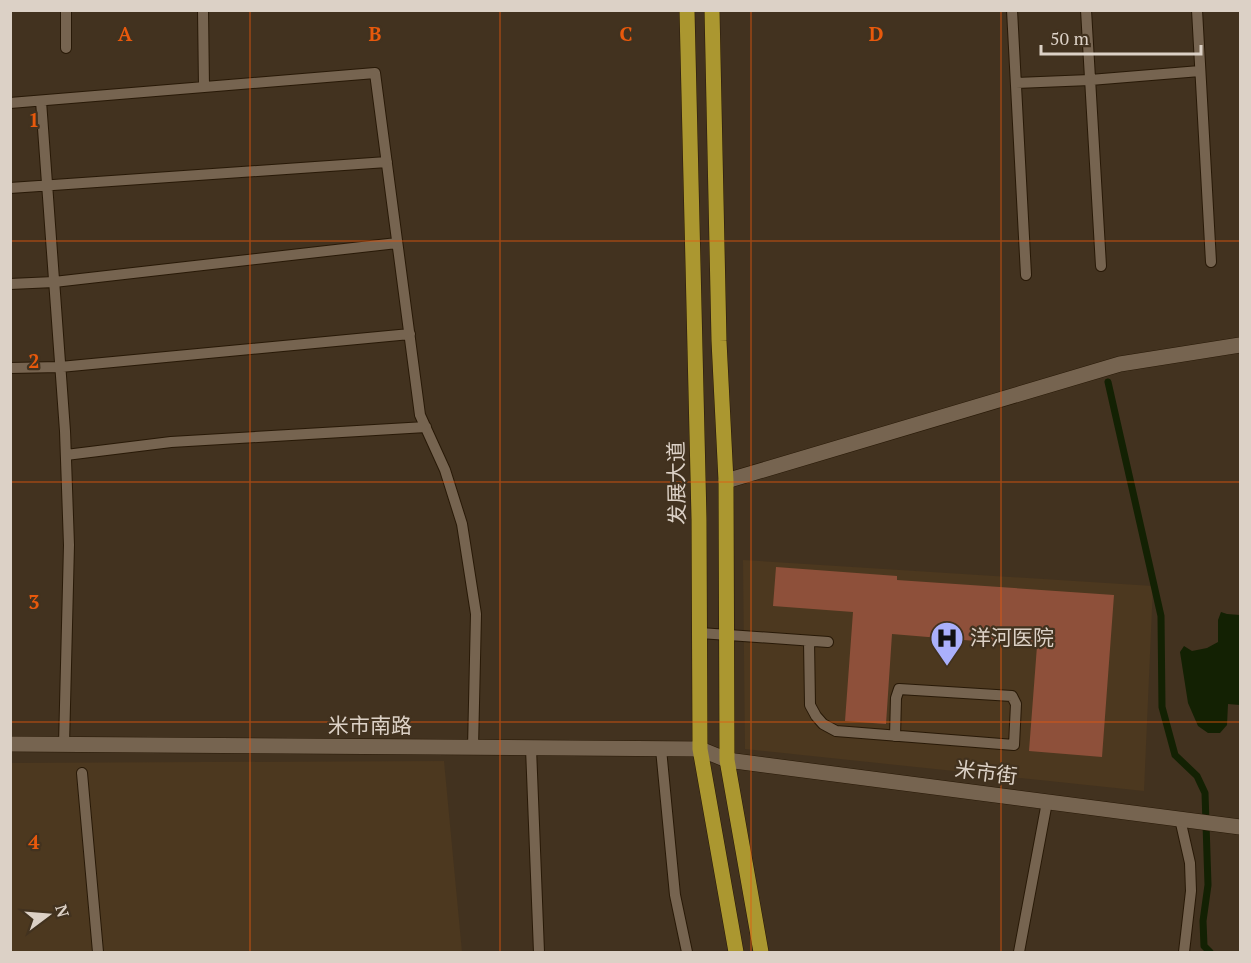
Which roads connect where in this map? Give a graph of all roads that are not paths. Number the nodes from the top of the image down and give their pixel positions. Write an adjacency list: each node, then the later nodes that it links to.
1 (66, 10): 8 (lane)
2 (203, 10): 12 (lane)
3 (687, 10): 31 (main road, 发展大道)
4 (712, 10): 30 (main road)
5 (1012, 10): 11 (lane)
6 (1086, 10): 10 (lane)
7 (1197, 10): 9 (lane)
8 (66, 48)
9 (1200, 71): 10 (lane); 19 (lane)
10 (1090, 80): 11 (lane); 20 (lane)
11 (1016, 83): 21 (lane)
12 (204, 87): 13 (lane); 15 (lane)
13 (41, 100): 14 (lane); 16 (lane)
14 (10, 103)
15 (387, 162): 16 (lane); 18 (lane)
16 (47, 185): 17 (lane); 22 (lane)
17 (10, 188)
18 (397, 243): 22 (lane); 24 (lane)
19 (1211, 262)
20 (1101, 266)
21 (1026, 275)
22 (54, 282): 23 (lane); 26 (lane)
23 (10, 284)
24 (410, 334): 26 (lane); 28 (lane)
25 (1240, 345): 30 (street)
26 (60, 367): 27 (lane); 29 (lane)
27 (10, 368)
28 (426, 427): 29 (lane); 38 (lane)
29 (66, 455): 37 (lane)
30 (726, 481): 32 (main road)
31 (700, 633): 32 (lane); 41 (main road, 发展大道)
32 (727, 635): 33 (lane); 42 (main road)
33 (809, 641): 34 (lane); 35 (lane)
34 (828, 642)
35 (895, 736): 35 (lane)
36 (10, 744): 37 (street, 米市南路)
37 (64, 745): 38 (street, 米市南路)
38 (473, 748): 39 (street, 米市南路)
39 (531, 748): 40 (street, 米市南路); 48 (lane)
40 (661, 749): 41 (street, 米市南路); 49 (lane)
41 (700, 749): 42 (street, 米市南路); 50 (main road, 发展大道)
42 (727, 760): 44 (street, 米市街); 51 (main road)
43 (82, 773): 47 (lane)
44 (1047, 802): 45 (street, 米市街); 52 (lane)
45 (1180, 819): 46 (street, 米市街); 53 (lane)
46 (1240, 827)
47 (98, 952)
48 (539, 952)
49 (687, 952)
50 (736, 952)
51 (761, 952)
52 (1019, 952)
53 (1184, 952)

